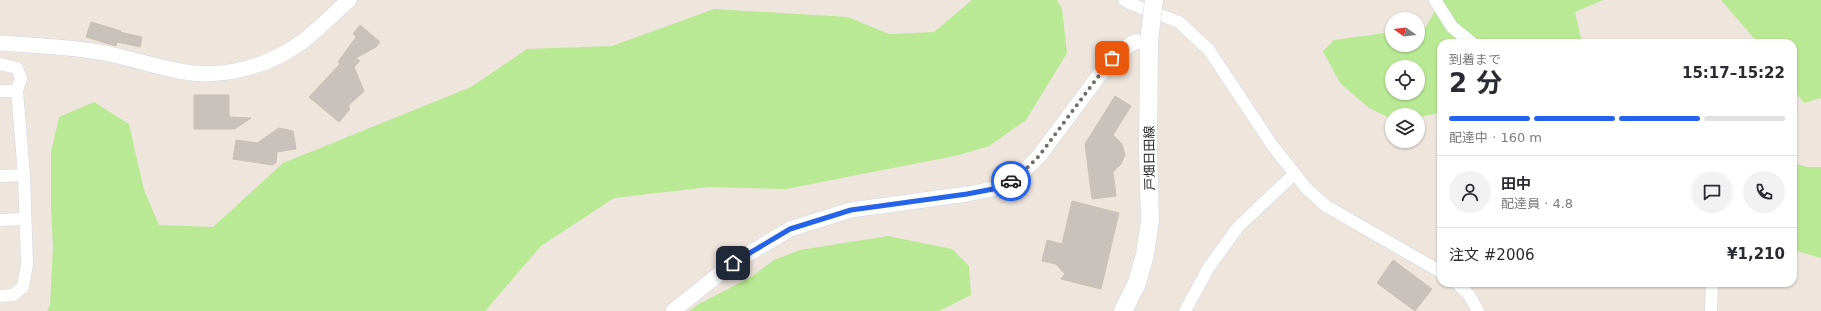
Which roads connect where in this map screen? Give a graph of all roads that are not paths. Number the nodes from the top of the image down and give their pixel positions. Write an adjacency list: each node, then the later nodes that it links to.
1 (349, 0): 7 (street)
2 (1124, 0): 11 (street)
3 (1154, 0): 6 (main road, 戸畑日田線, bridge)
4 (1435, 0): 5 (street)
5 (1467, 39)
6 (1149, 41): 20 (street); 21 (main road, 戸畑日田線)
7 (0, 42)
8 (0, 64): 10 (street)
9 (0, 91): 10 (street)
10 (17, 91): 12 (street)
11 (1294, 174): 16 (street); 22 (street)
12 (24, 175): 13 (street); 14 (street)
13 (0, 176)
14 (24, 219): 15 (street); 19 (street)
15 (0, 220)
16 (1437, 270)
17 (1461, 287): 23 (street)
18 (1712, 287): 24 (street)
19 (0, 296)
20 (673, 311)
21 (1123, 311)
22 (1185, 311)
23 (1478, 311)
24 (1711, 311)

